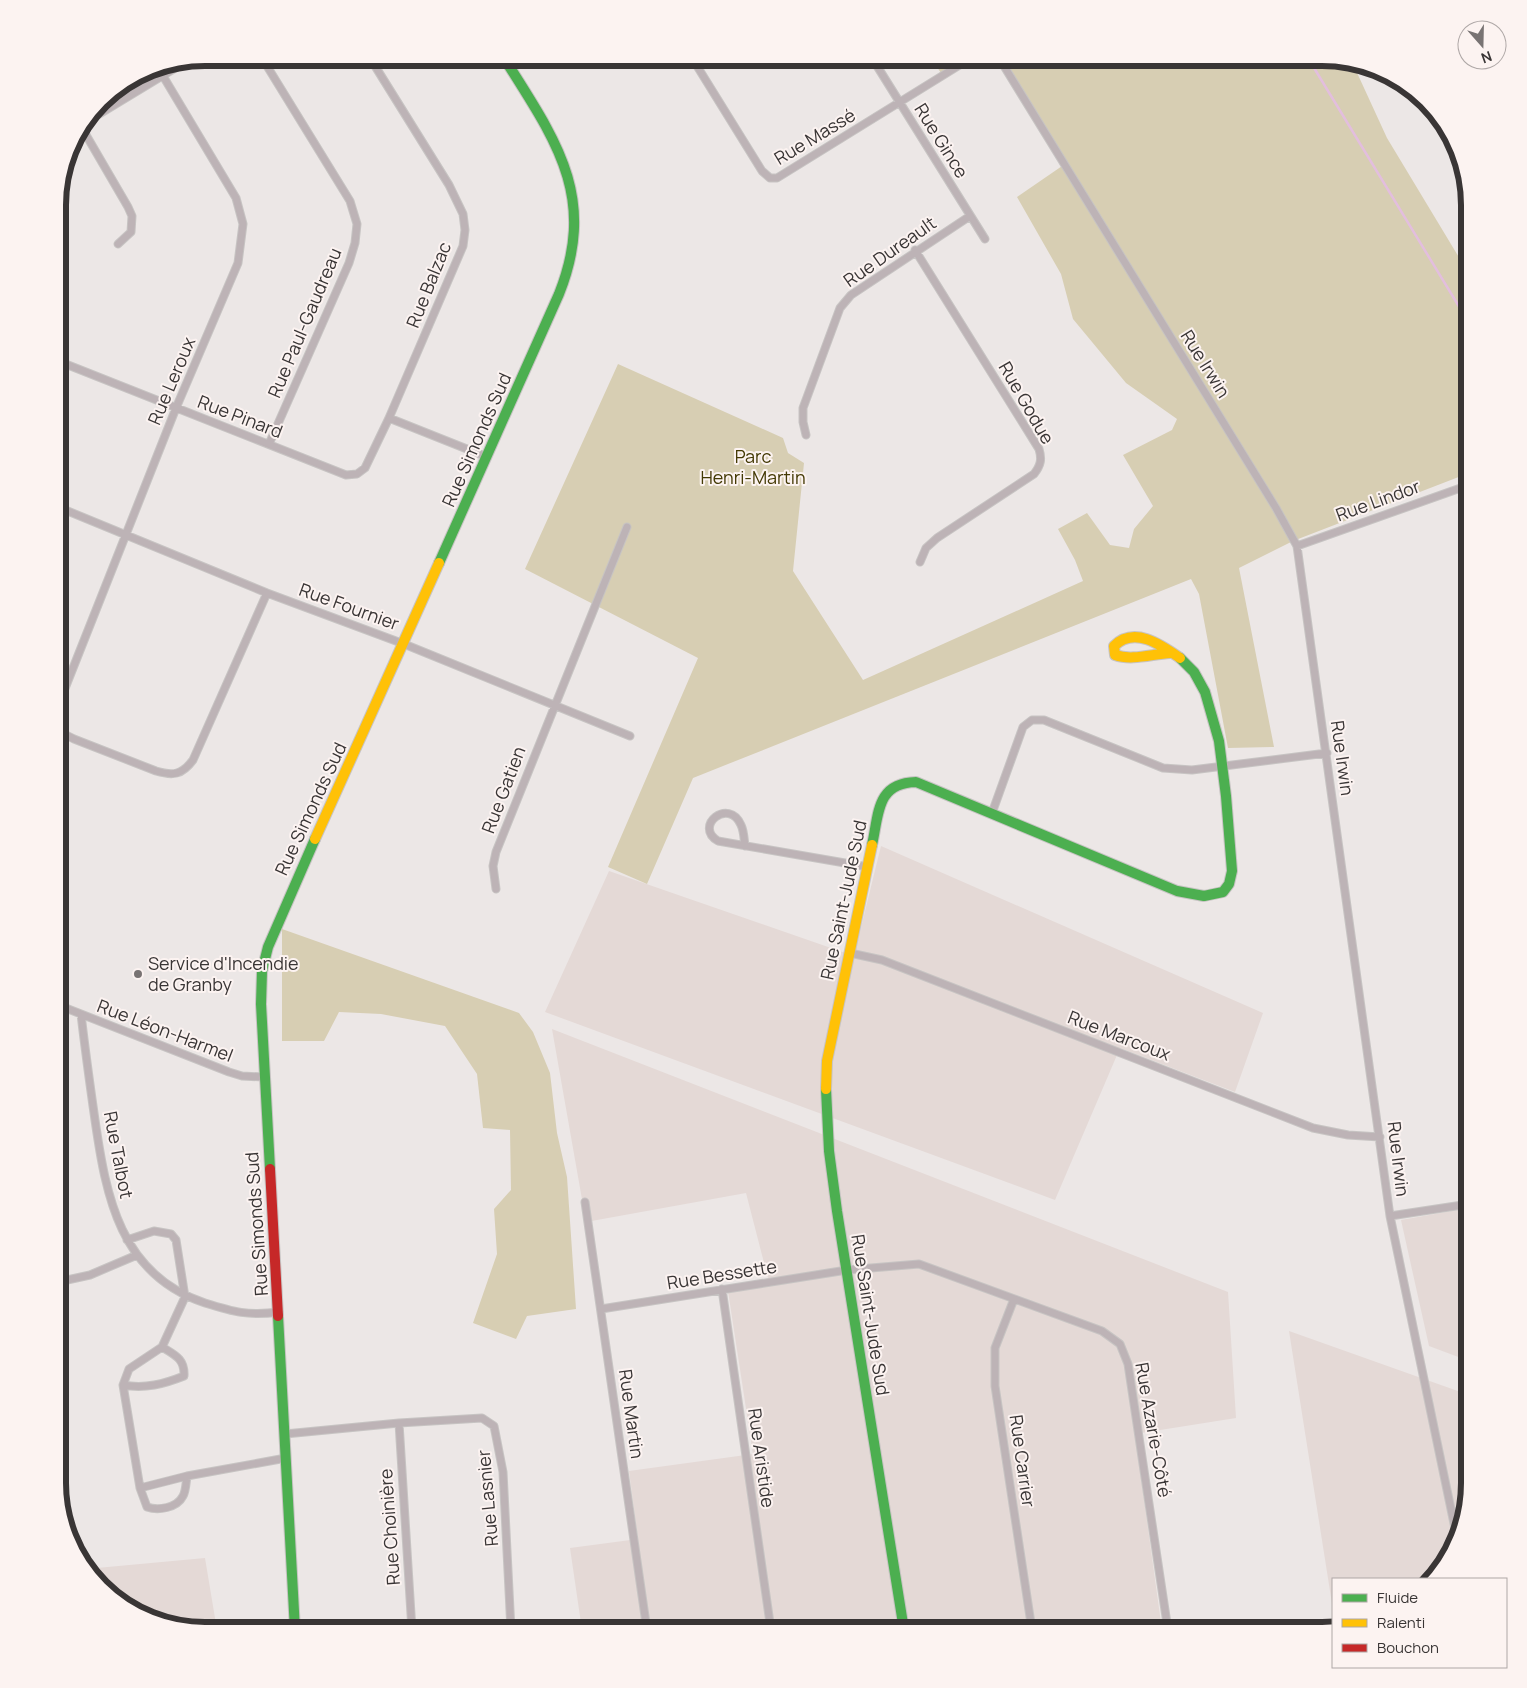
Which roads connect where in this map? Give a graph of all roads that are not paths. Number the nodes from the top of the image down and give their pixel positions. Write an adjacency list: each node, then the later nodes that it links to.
1 (267, 66): 21 (street, Rue Paul-Gaudreau)
2 (375, 66): 19 (street, Rue Balzac)
3 (509, 66): 22 (street, Rue Simonds Sud)
4 (697, 66): 10 (street, Rue Massé)
5 (877, 67): 10 (street, Rue Gince)
6 (957, 67): 10 (street, Rue Massé)
7 (1004, 67): 28 (street, Rue Irwin)
8 (171, 71): 9 (street)
9 (163, 76): 11 (street); 18 (street, Rue Leroux)
10 (900, 103): 13 (street, Rue Gince)
11 (103, 112)
12 (86, 135): 15 (street)
13 (970, 216): 14 (street, Rue Gince); 16 (street, Rue Dureault)
14 (985, 239)
15 (118, 244)
16 (915, 250): 20 (street, Rue Dureault); 29 (street, Rue Godue)
17 (67, 365): 18 (street, Rue Pinard)
18 (176, 408): 21 (street, Rue Pinard); 27 (street, Rue Leroux)
19 (389, 418): 22 (street); 23 (street, Rue Balzac)
20 (806, 435)
21 (269, 444): 23 (street, Rue Pinard)
22 (487, 457): 31 (street, Rue Simonds Sud)
23 (357, 474)
24 (1461, 488): 28 (street, Rue Lindor)
25 (67, 510): 27 (street, Rue Fournier)
26 (627, 527): 34 (street, Rue Gatien)
27 (126, 534): 30 (street, Rue Fournier); 33 (street, Rue Leroux)
28 (1297, 546): 37 (street, Rue Irwin)
29 (920, 562)
30 (268, 593): 31 (street, Rue Fournier); 35 (street)
31 (404, 644): 34 (street, Rue Fournier); 46 (street, Rue Simonds Sud)
32 (1170, 653): 32 (street, Rue Saint-Jude Sud); 38 (street, Rue Saint-Jude Sud)
33 (67, 684)
34 (554, 705): 36 (street, Rue Fournier); 42 (street, Rue Gatien)
35 (67, 735)
36 (630, 736)
37 (1327, 754): 38 (street); 47 (street, Rue Irwin)
38 (1222, 765): 39 (street); 39 (street, Rue Saint-Jude Sud)
39 (992, 813): 41 (street, Rue Saint-Jude Sud)
40 (744, 846): 40 (street); 41 (street)
41 (868, 867): 43 (street, Rue Saint-Jude Sud)
42 (496, 889)
43 (850, 953): 47 (street, Rue Marcoux); 53 (street, Rue Saint-Jude Sud)
44 (66, 1008): 45 (street, Rue Léon-Harmel)
45 (80, 1014): 46 (street, Rue Léon-Harmel); 51 (street, Rue Talbot)
46 (264, 1077): 59 (street, Rue Simonds Sud)
47 (1380, 1137): 50 (street, Rue Irwin)
48 (585, 1202): 58 (street, Rue Martin)
49 (1461, 1205): 50 (street)
50 (1390, 1216): 67 (street, Rue Irwin)
51 (127, 1240): 52 (street, Rue Talbot); 56 (street)
52 (137, 1254): 54 (street); 56 (street, Rue Talbot)
53 (847, 1270): 55 (street, Rue Bessette); 57 (street, Rue Azarie-Côté); 73 (street, Rue Saint-Jude Sud)
54 (66, 1280)
55 (722, 1289): 58 (street, Rue Bessette); 72 (street, Rue Aristide)
56 (185, 1297): 59 (street, Rue Talbot); 60 (street)
57 (1014, 1299): 74 (street, Rue Carrier); 75 (street, Rue Azarie-Côté)
58 (602, 1309): 71 (street, Rue Martin)
59 (279, 1312): 63 (street, Rue Simonds Sud)
60 (162, 1347): 61 (street); 61 (street)
61 (123, 1385): 66 (street)
62 (399, 1422): 63 (street, Rue Lasnier); 69 (street, Rue Choinière); 70 (street, Rue Lasnier)
63 (285, 1434): 64 (street, Rue Simonds Sud)
64 (286, 1458): 65 (street); 68 (street, Rue Simonds Sud)
65 (187, 1476): 66 (street); 66 (street)
66 (140, 1488)
67 (1454, 1524)
68 (295, 1622)
69 (412, 1622)
70 (511, 1622)
71 (646, 1622)
72 (770, 1622)
73 (903, 1622)
74 (1031, 1622)
75 (1167, 1622)

